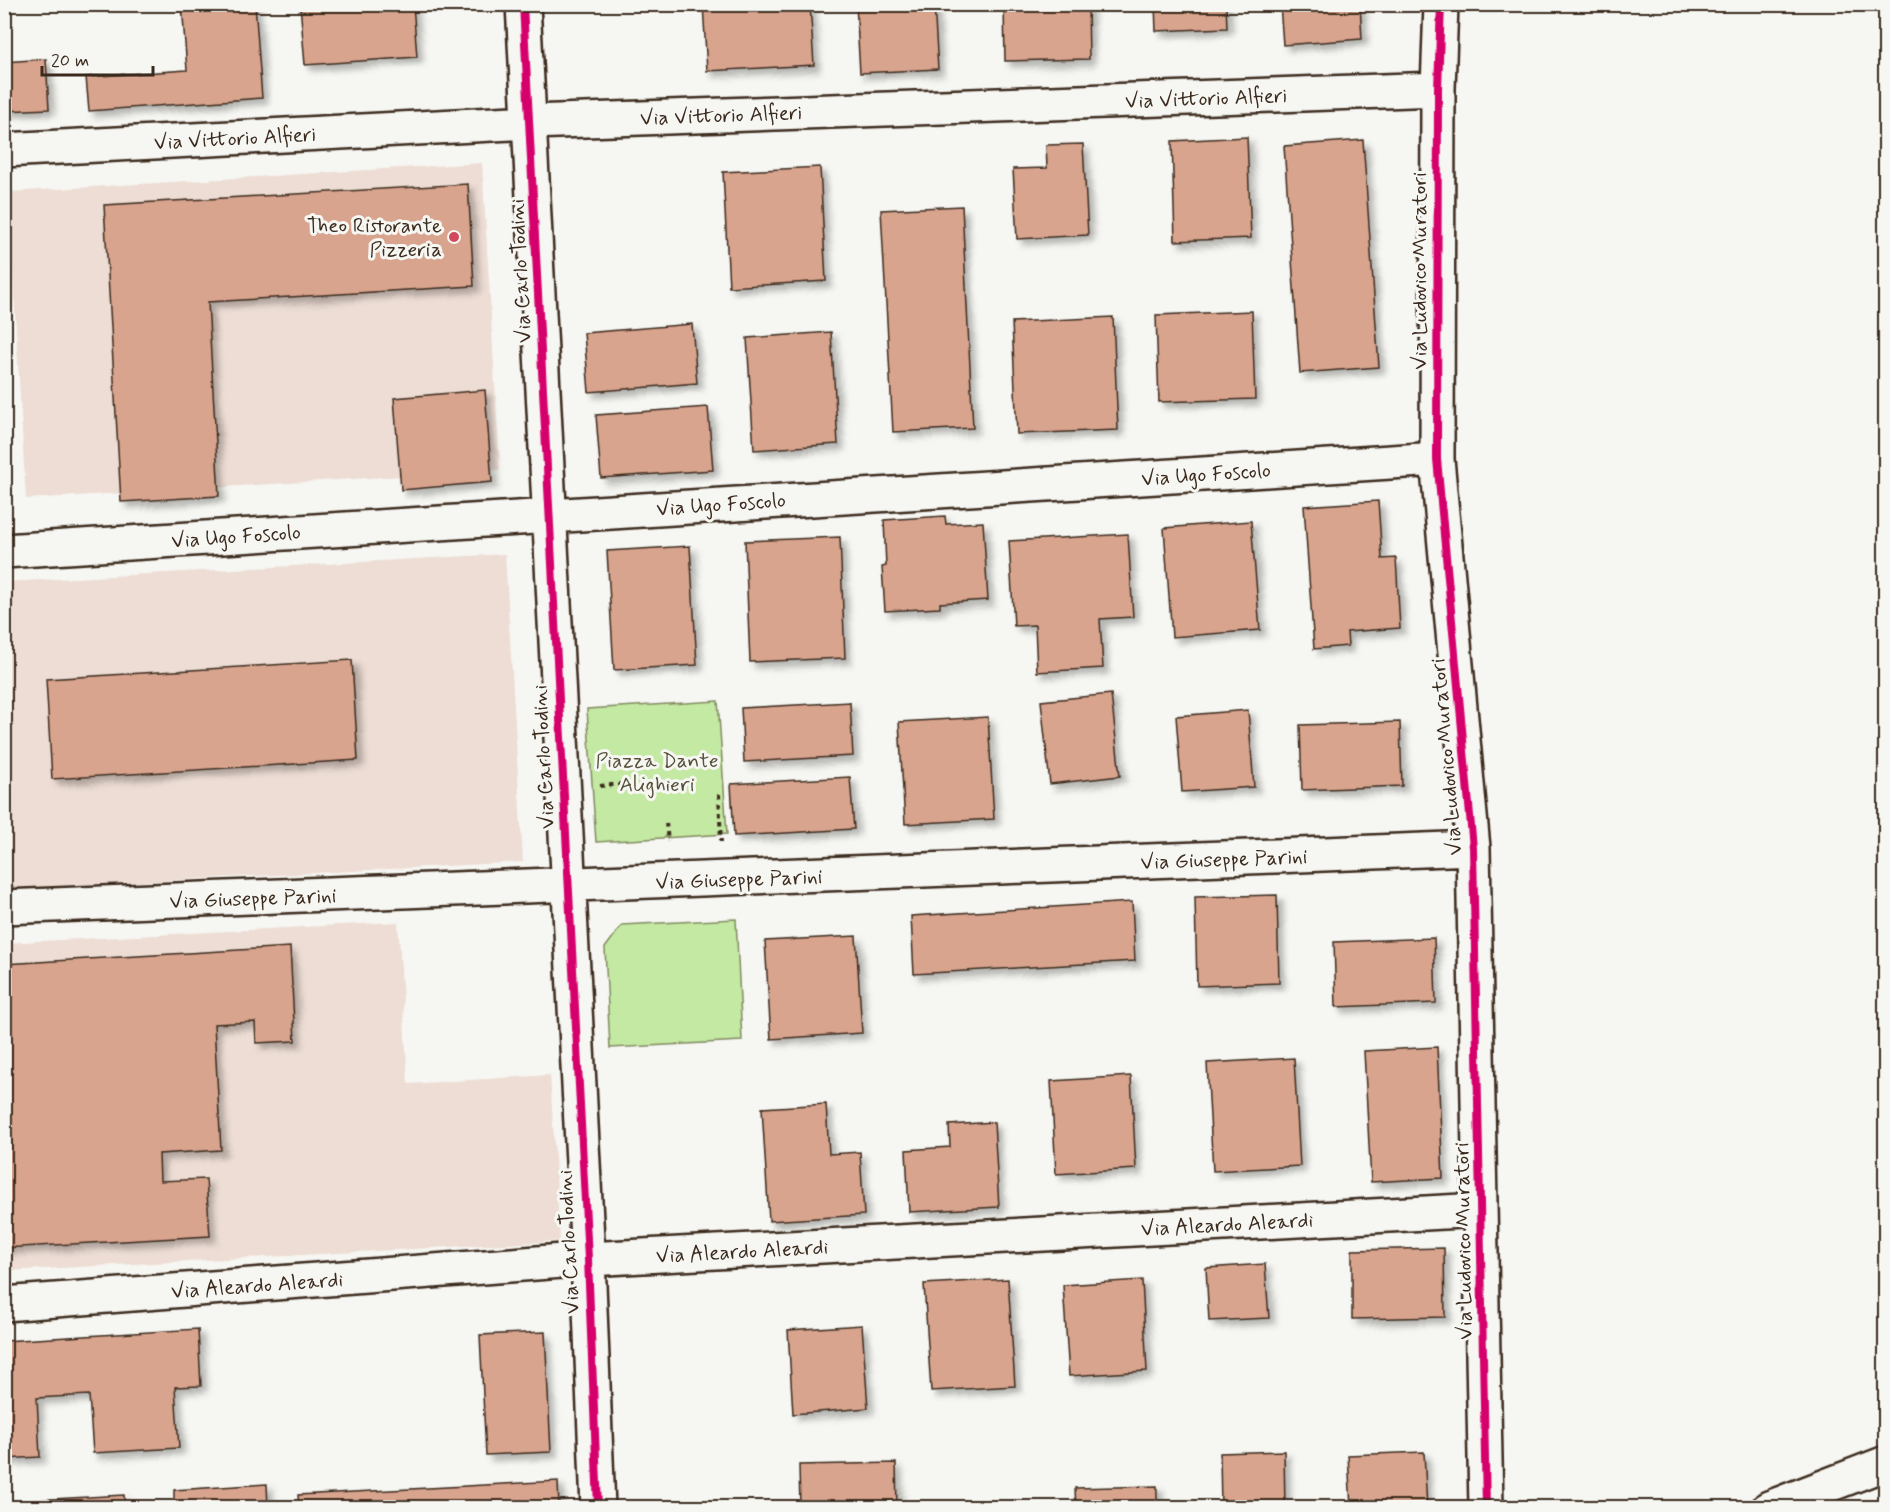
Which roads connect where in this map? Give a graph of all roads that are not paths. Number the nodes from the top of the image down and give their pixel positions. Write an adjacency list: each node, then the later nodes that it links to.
1 (523, 4): 4 (street, Via Carlo Todini)
2 (1441, 4): 3 (street, Via Ludovico Muratori)
3 (1437, 89): 4 (street, Via Vittorio Alfieri); 6 (street, Via Ludovico Muratori)
4 (531, 122): 5 (street, Via Vittorio Alfieri); 7 (street, Via Carlo Todini)
5 (4, 150)
6 (1437, 459): 7 (street, Via Ugo Foscolo); 9 (street, Via Ludovico Muratori)
7 (550, 515): 8 (street, Via Ugo Foscolo); 10 (street, Via Carlo Todini)
8 (4, 551)
9 (1473, 848): 10 (street, Via Giuseppe Parini); 12 (street, Via Ludovico Muratori)
10 (567, 886): 11 (street, Via Giuseppe Parini); 13 (street, Via Carlo Todini)
11 (4, 907)
12 (1480, 1210): 13 (street, Via Aleardo Aleardi); 17 (street, Via Ludovico Muratori)
13 (588, 1260): 14 (street, Via Aleardo Aleardi); 16 (street, Via Carlo Todini)
14 (4, 1304)
15 (1886, 1463): 18 (street)
16 (598, 1508)
17 (1486, 1508)
18 (1769, 1508)

